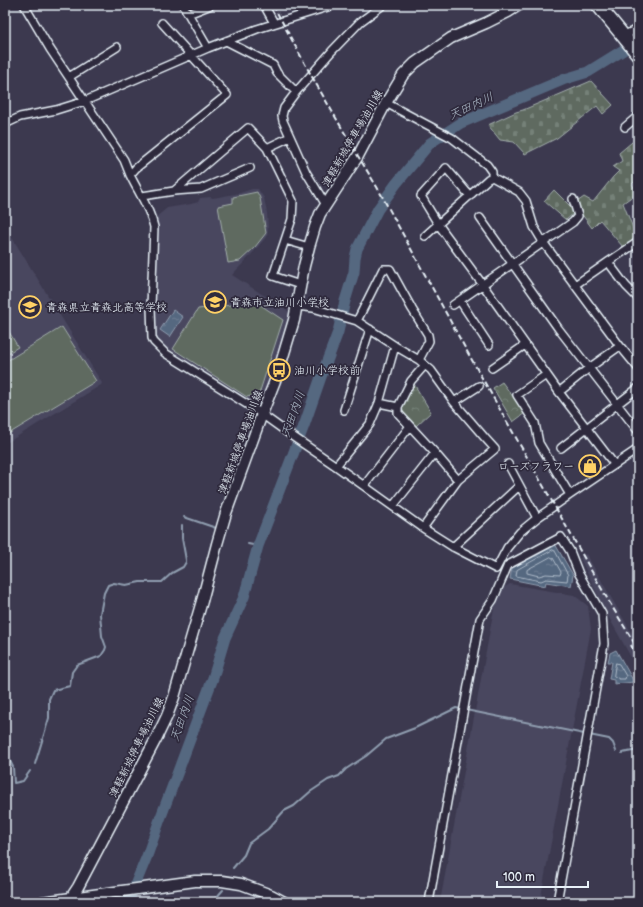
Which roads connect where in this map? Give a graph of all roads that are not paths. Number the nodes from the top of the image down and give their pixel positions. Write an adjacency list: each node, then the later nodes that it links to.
1 (24, 5): 19 (street)
2 (183, 5): 9 (street)
3 (211, 5): 9 (street)
4 (264, 5): 11 (street)
5 (334, 5): 11 (street)
6 (384, 5): 20 (street)
7 (519, 5): 22 (main road, 津軽新城停車場油川線)
8 (598, 5): 13 (highway)
9 (188, 14): 16 (street)
10 (162, 23): 18 (street)
11 (274, 23): 14 (street)
12 (638, 28): 13 (street)
13 (624, 37): 17 (highway)
14 (226, 41): 16 (street); 20 (street)
15 (117, 46): 19 (street)
16 (208, 48): 18 (street)
17 (636, 52)
18 (191, 55): 21 (street); 29 (street)
19 (69, 77): 21 (street)
20 (296, 92): 26 (street)
21 (85, 101): 24 (street); 29 (street)
22 (386, 103): 30 (street); 35 (main road, 津軽新城停車場油川線)
23 (638, 116): 25 (street)
24 (5, 124)
25 (625, 127)
26 (290, 137): 27 (street); 35 (street)
27 (267, 148): 31 (street); 39 (street)
28 (250, 168): 31 (street)
29 (130, 174): 32 (street)
30 (492, 178): 33 (street); 40 (street)
31 (174, 191): 32 (street)
32 (142, 196): 72 (street)
33 (470, 196): 37 (street); 37 (street)
34 (573, 199): 40 (street)
35 (326, 205): 42 (main road, 津軽新城停車場油川線)
36 (480, 218): 44 (street)
37 (438, 224): 38 (street); 45 (street)
38 (425, 236)
39 (285, 240): 42 (street); 46 (street)
40 (543, 242): 44 (street); 47 (street)
41 (638, 242): 43 (street)
42 (309, 247): 46 (main road, 津軽新城停車場油川線)
43 (608, 262): 47 (street); 48 (street)
44 (512, 264): 45 (street); 61 (street)
45 (483, 284): 49 (street); 55 (street)
46 (300, 285): 51 (main road, 津軽新城停車場油川線)
47 (575, 285): 57 (street)
48 (638, 298)
49 (460, 301): 50 (street); 54 (street)
50 (453, 305)
51 (297, 306): 52 (street); 72 (main road, 津軽新城停車場油川線)
52 (354, 320): 53 (street); 58 (street)
53 (370, 329): 56 (street); 71 (street)
54 (489, 345)
55 (525, 345): 60 (street); 63 (street)
56 (395, 346): 58 (street); 68 (street)
57 (620, 346): 61 (street); 62 (street)
58 (419, 360): 59 (street)
59 (425, 365): 67 (street); 70 (street)
60 (492, 368)
61 (589, 368): 66 (street); 69 (street)
62 (638, 368)
63 (546, 375): 66 (street); 85 (street)
64 (479, 386): 67 (street)
65 (638, 388): 69 (street)
66 (558, 392): 74 (street)
67 (454, 402): 82 (street)
68 (379, 403): 70 (street); 81 (street)
69 (617, 404): 74 (street); 75 (street)
70 (398, 407): 73 (street)
71 (344, 410)
72 (262, 414): 81 (street); 90 (main road, 津軽新城停車場油川線)
73 (410, 426): 78 (street); 83 (street)
74 (587, 428): 76 (street); 80 (street)
75 (638, 431)
76 (561, 448)
77 (638, 449): 80 (street)
78 (435, 453): 82 (street); 86 (street)
79 (508, 464): 84 (street)
80 (614, 464): 85 (street)
81 (336, 466): 83 (street)
82 (458, 480): 88 (street)
83 (364, 486): 86 (street)
84 (519, 486): 87 (street); 89 (street)
85 (570, 495): 87 (street)
86 (393, 506): 88 (street)
87 (537, 518): 89 (street)
88 (423, 528): 89 (street)
89 (453, 548)
90 (69, 900): 91 (main road); 92 (main road)
91 (42, 902)
92 (284, 902)
93 (429, 902): 94 (street)
94 (557, 902)

